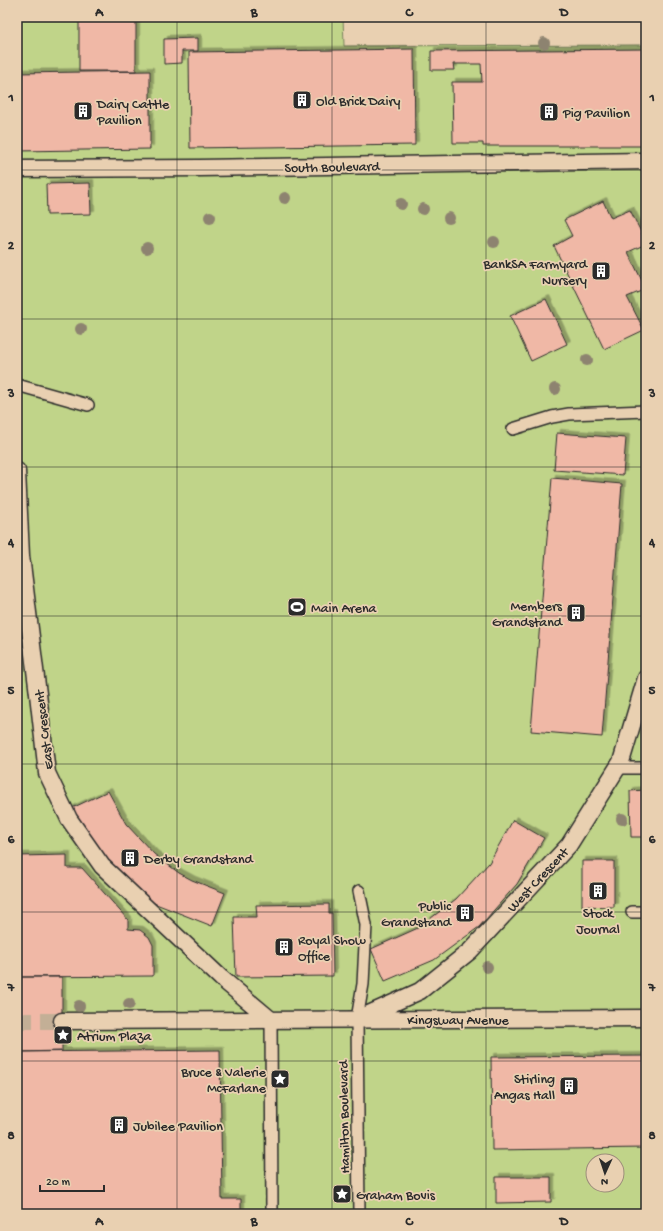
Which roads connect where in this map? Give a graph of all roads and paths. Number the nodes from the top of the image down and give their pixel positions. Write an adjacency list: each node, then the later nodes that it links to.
1 (646, 161): 2 (street, South Boulevard)
2 (17, 169)
3 (17, 385): 4 (lane)
4 (88, 405)
5 (646, 411): 6 (lane)
6 (514, 429)
7 (17, 471): 8 (street, East Crescent)
8 (19, 556): 17 (street, East Crescent)
9 (646, 678): 10 (street, West Crescent)
10 (618, 768): 11 (lane); 16 (street, West Crescent)
11 (646, 768)
12 (359, 891): 16 (lane, Hamilton Boulevard)
13 (632, 912): 14 (lane)
14 (646, 912)
15 (646, 1018): 16 (street, Kingsway Avenue)
16 (357, 1019): 17 (street, Kingsway Avenue); 20 (lane, Hamilton Boulevard)
17 (270, 1020): 18 (street, Kingsway Avenue); 19 (lane)
18 (62, 1021)
19 (272, 1214)
20 (359, 1214)

